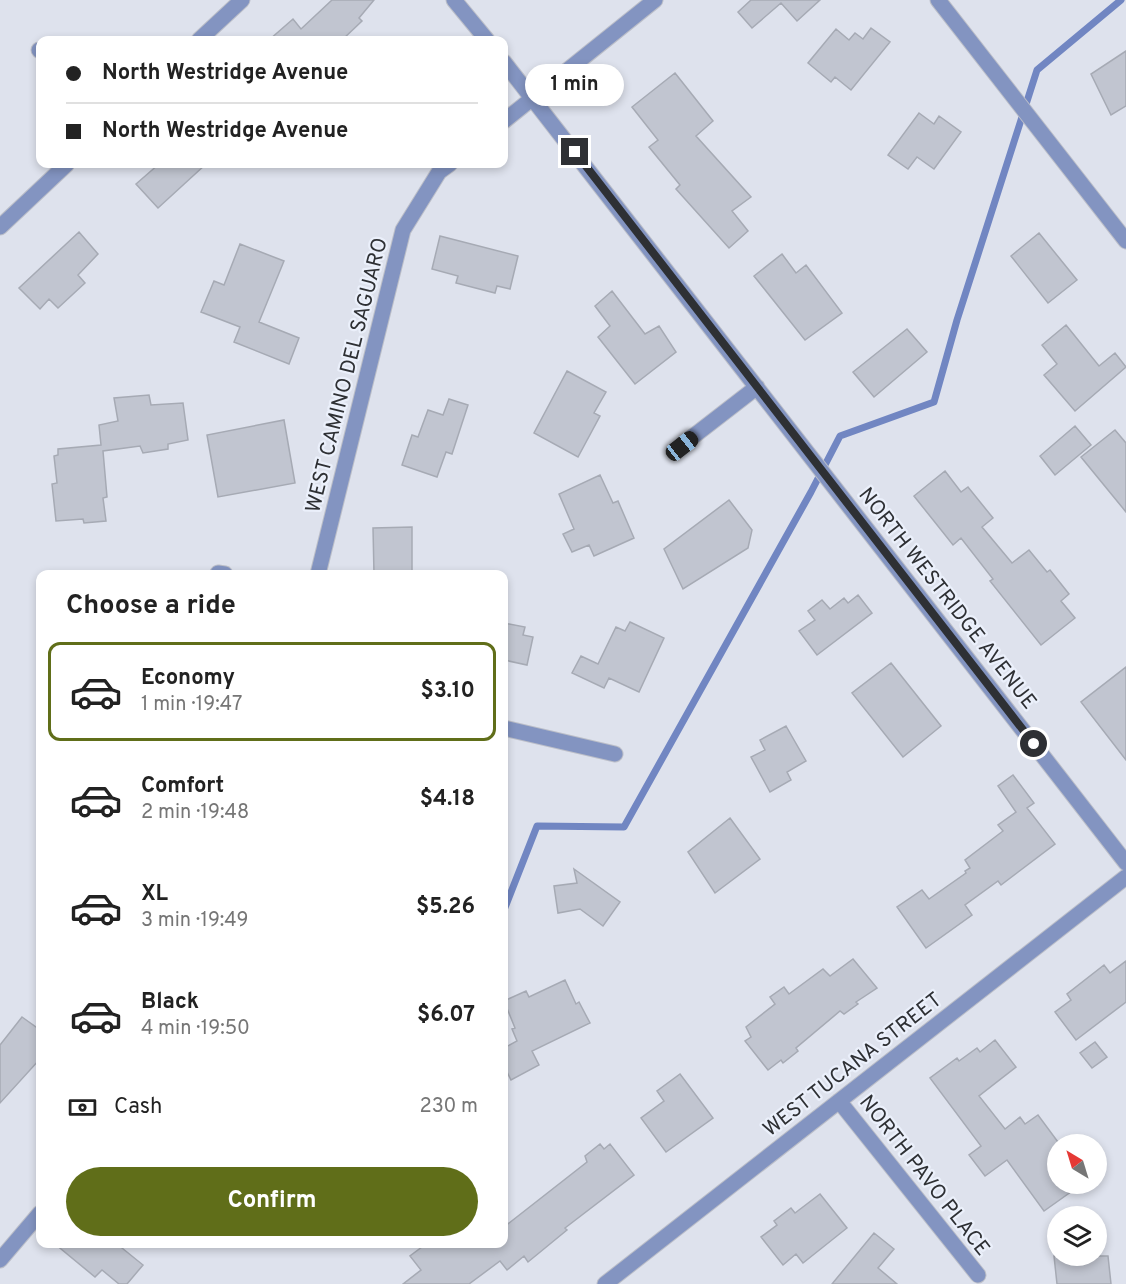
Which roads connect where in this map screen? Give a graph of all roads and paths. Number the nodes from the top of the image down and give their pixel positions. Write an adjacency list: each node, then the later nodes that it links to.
1 (242, 0): 5 (street)
2 (454, 0): 6 (street)
3 (656, 0): 8 (street)
4 (939, 0): 13 (street)
5 (202, 36)
6 (484, 36)
7 (508, 67): 8 (street, NORTH WESTRIDGE AVENUE)
8 (533, 98): 9 (street); 14 (street, NORTH WESTRIDGE AVENUE)
9 (508, 118)
10 (64, 168): 12 (street)
11 (445, 168): 16 (street, WEST CAMINO DEL SAGUARO)
12 (0, 227)
13 (1126, 242)
14 (758, 387): 15 (street); 19 (street, NORTH WESTRIDGE AVENUE)
15 (682, 446)
16 (319, 570)
17 (508, 729): 18 (street)
18 (615, 754)
19 (1126, 863)
20 (1126, 877): 21 (street, WEST TUCANA STREET)
21 (839, 1101): 24 (street, NORTH PAVO PLACE); 25 (street, WEST TUCANA STREET)
22 (36, 1218): 23 (street)
23 (0, 1260)
24 (978, 1275)
25 (605, 1284)

